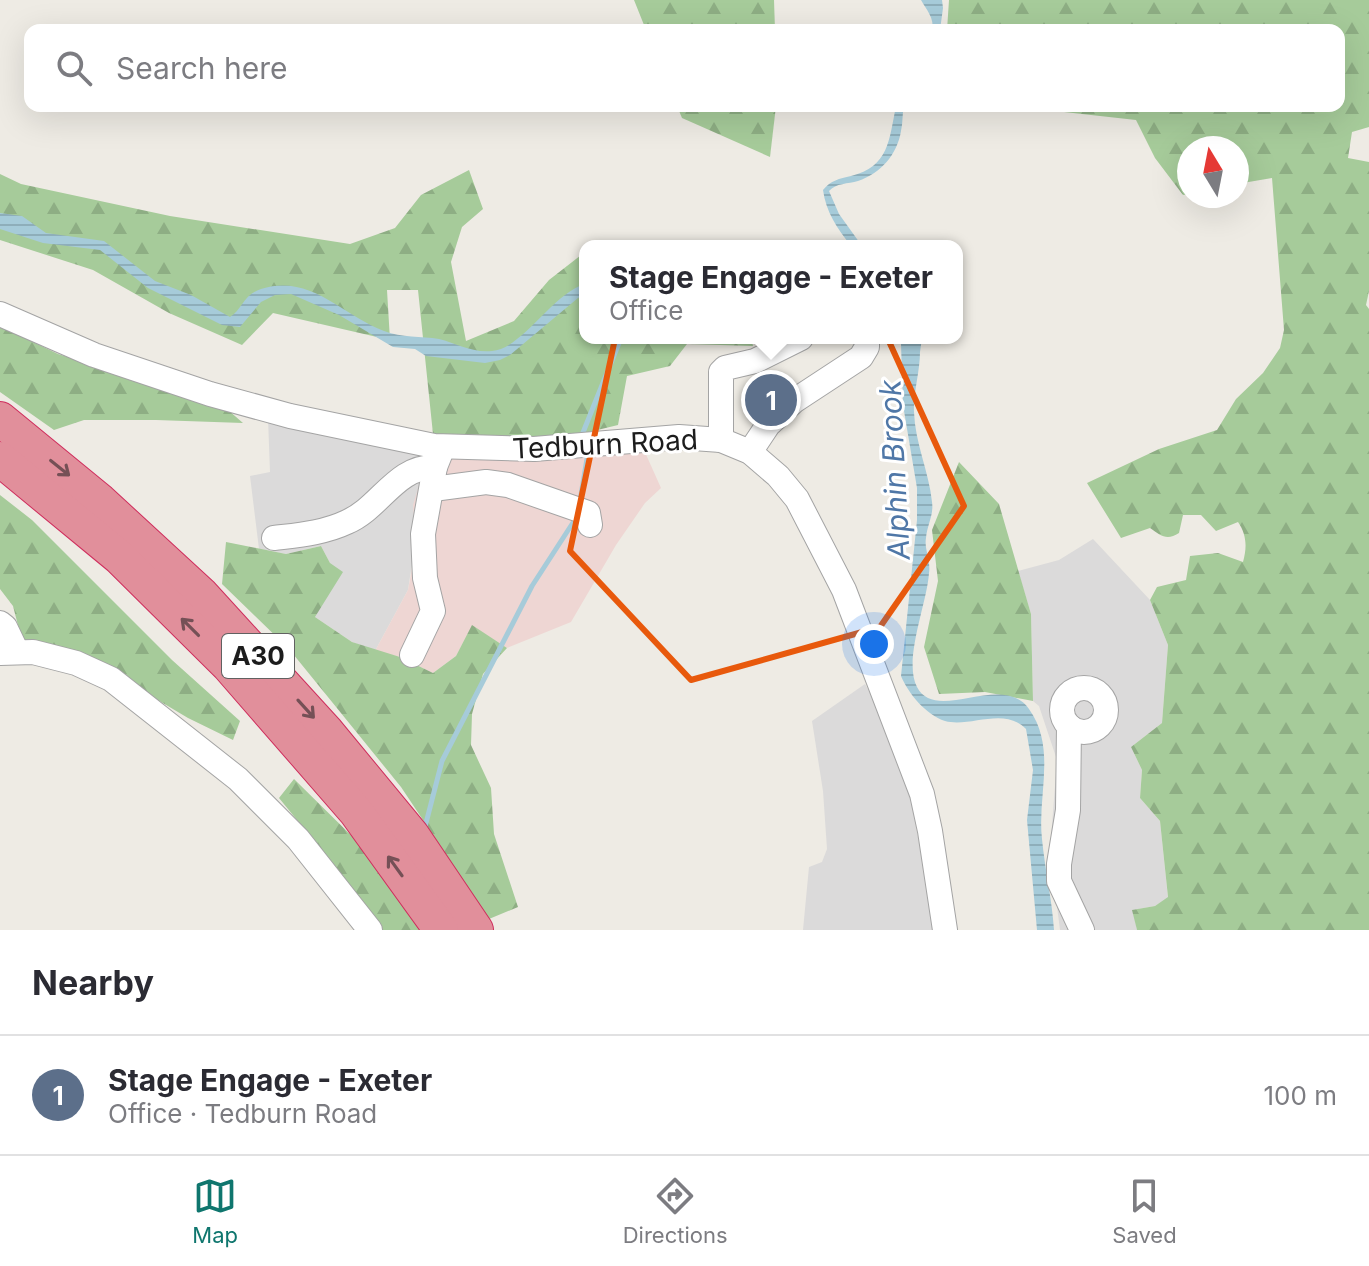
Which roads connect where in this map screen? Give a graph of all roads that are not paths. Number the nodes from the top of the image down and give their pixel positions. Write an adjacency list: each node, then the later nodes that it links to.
1 (0, 314): 8 (street, Tedburn Road)
2 (789, 344): 5 (street)
3 (867, 344): 6 (street)
4 (0, 419): 17 (highway, A30, one-way to 17)
5 (721, 440): 6 (street, Tedburn Road); 8 (street, Tedburn Road)
6 (750, 452): 18 (street, Tedburn Road)
7 (0, 459): 16 (highway, A30, one-way to 7)
8 (437, 468): 9 (street); 10 (street); 13 (street)
9 (589, 519)
10 (274, 538)
11 (0, 623): 12 (street)
12 (8, 652): 15 (street)
13 (412, 655)
14 (1069, 726): 19 (street)
15 (370, 930)
16 (441, 930)
17 (476, 930)
18 (945, 930)
19 (1082, 930)

